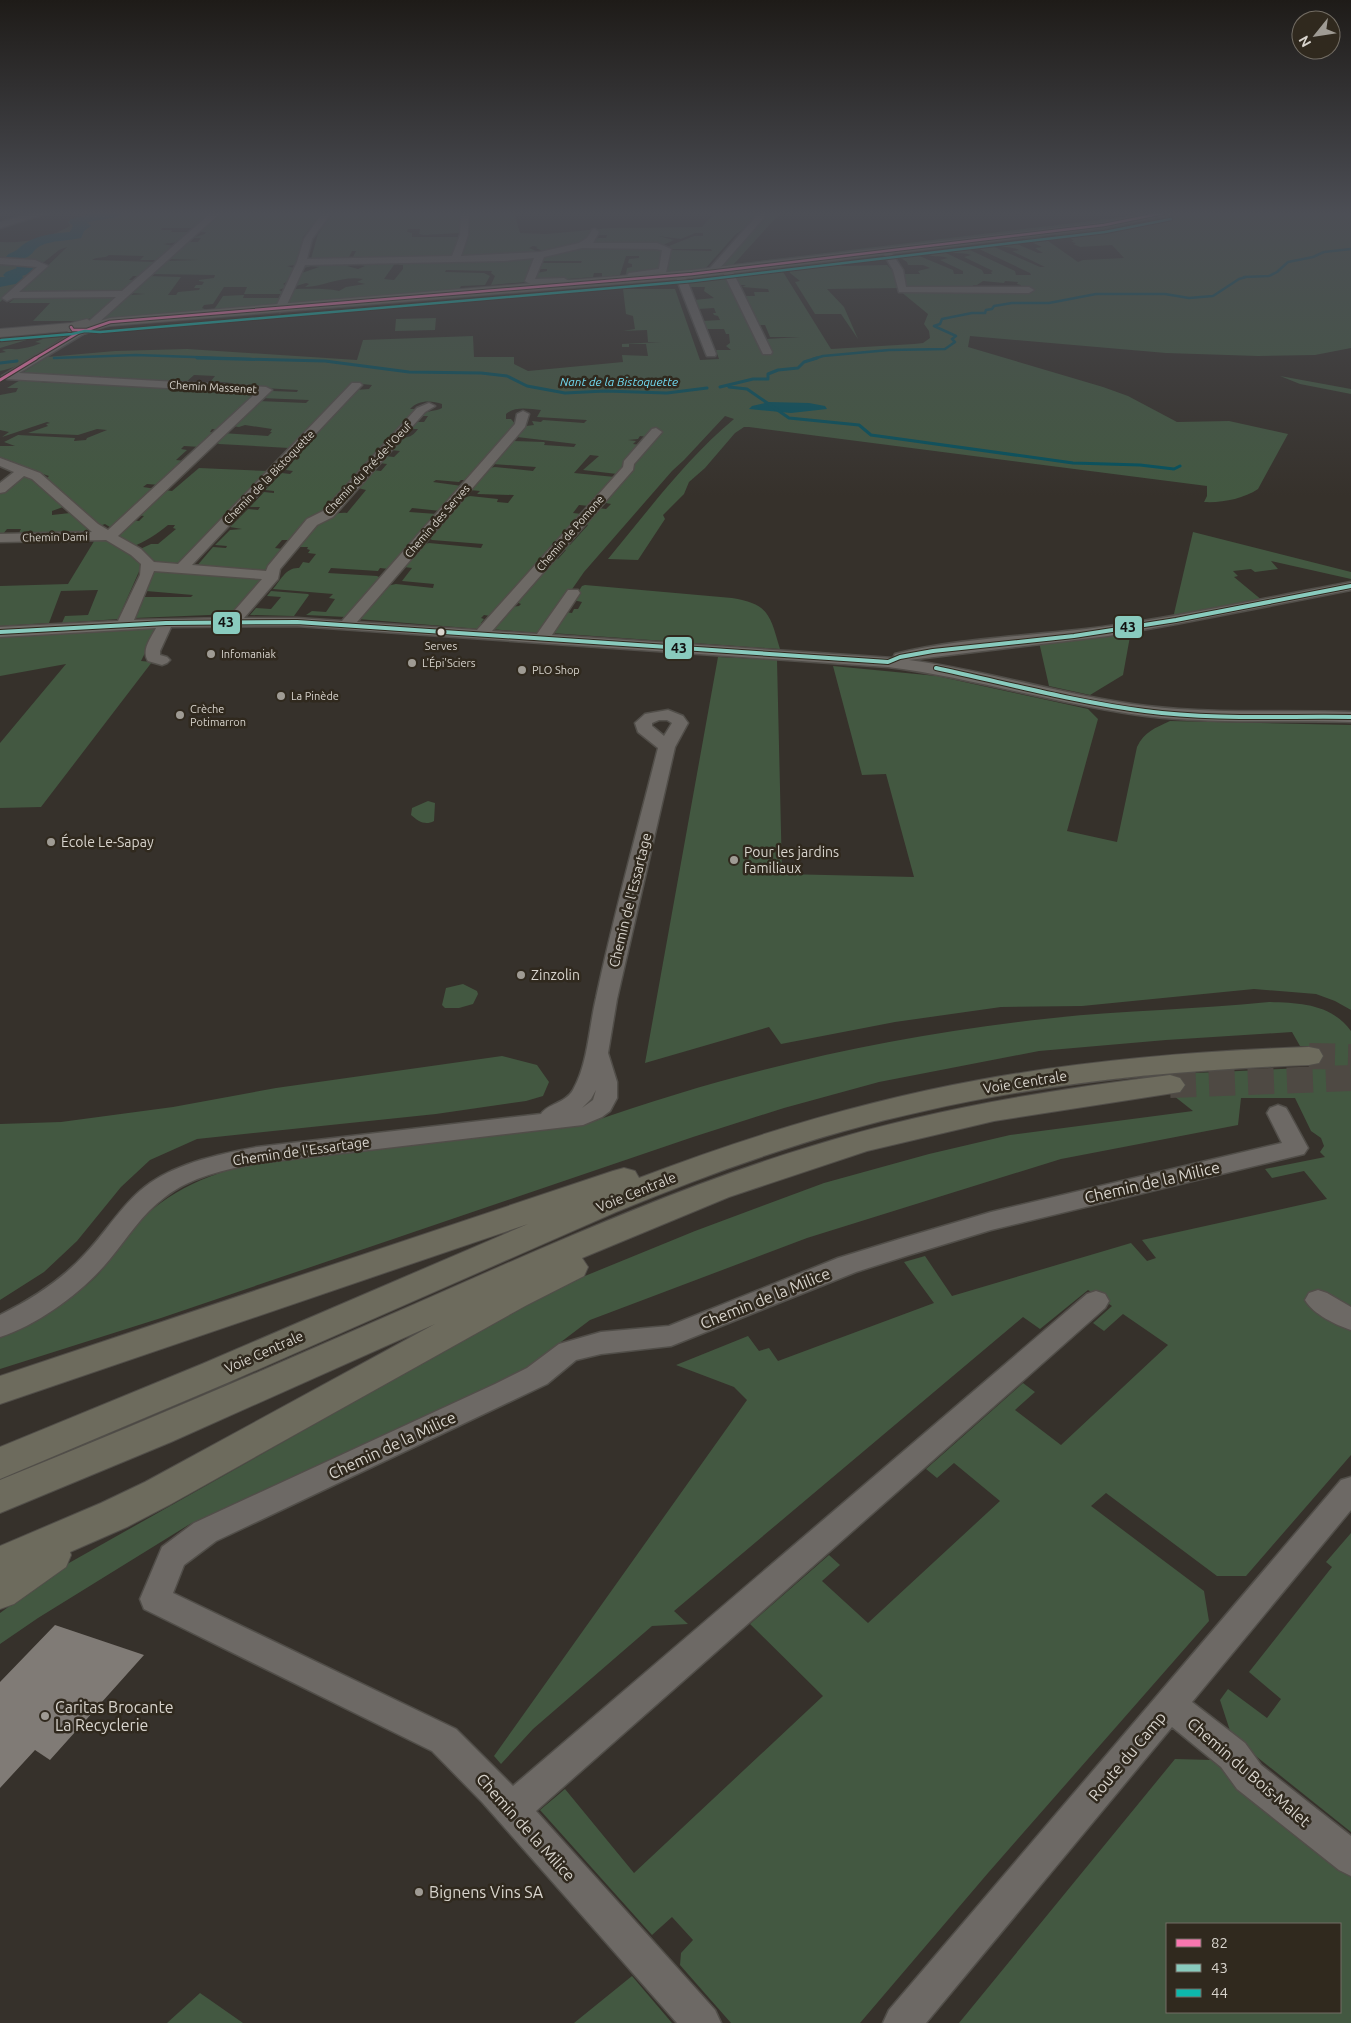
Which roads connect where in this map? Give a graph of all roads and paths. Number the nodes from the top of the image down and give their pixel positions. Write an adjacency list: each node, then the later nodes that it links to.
1 (112, 306): 6 (street)
2 (311, 306): 5 (main road)
3 (692, 306): 10 (street)
4 (741, 306): 9 (street)
5 (280, 309): 6 (main road)
6 (96, 324): 7 (main road)
7 (76, 329): 8 (main road); 11 (street)
8 (0, 333)
9 (766, 352)
10 (710, 354)
11 (4, 378): 19 (street, Chemin Massenet)
12 (356, 385): 22 (street, Chemin de la Bistoquette)
13 (429, 406): 23 (street, Chemin du Pré-de-l'Oeuf)
14 (523, 414): 29 (street, Chemin des Serves)
15 (656, 432): 31 (street, Chemin de Pomone)
16 (0, 462): 17 (street)
17 (24, 470): 18 (street); 19 (street)
18 (0, 489)
19 (110, 536): 20 (street, Chemin Dami); 21 (street)
20 (0, 538)
21 (149, 566): 22 (street); 28 (street)
22 (181, 569): 23 (street)
23 (272, 576): 26 (street, Chemin du Pré-de-l'Oeuf)
24 (1351, 586): 34 (street)
25 (572, 594): 32 (street)
26 (233, 621): 27 (street); 29 (street)
27 (166, 623): 28 (street); 33 (street)
28 (124, 625): 30 (street)
29 (346, 625): 31 (street)
30 (0, 632)
31 (481, 634): 32 (street)
32 (542, 638): 34 (street)
33 (162, 660)
34 (888, 662): 35 (street)
35 (1351, 717)
36 (667, 747): 45 (street, Chemin de l'Essartage)
37 (1309, 1056): 38 (highway, Voie Centrale)
38 (1090, 1072): 46 (highway); 47 (highway, Voie Centrale)
39 (1170, 1085): 41 (highway, Voie Centrale)
40 (1278, 1112): 54 (street, Chemin de la Milice)
41 (876, 1137): 49 (highway, Voie Centrale); 50 (highway)
42 (1318, 1300): 44 (street)
43 (1096, 1301): 54 (street)
44 (1351, 1320)
45 (0, 1327)
46 (0, 1390)
47 (0, 1463)
48 (1351, 1489): 53 (street, Route du Camp)
49 (0, 1497)
50 (114, 1515): 51 (highway); 52 (highway)
51 (0, 1564)
52 (0, 1591)
53 (1170, 1705): 55 (street, Chemin du Bois-Malet); 57 (street, Route du Camp)
54 (512, 1810): 56 (street, Chemin de la Milice)
55 (1351, 1858)
56 (702, 2023)
57 (902, 2023)

